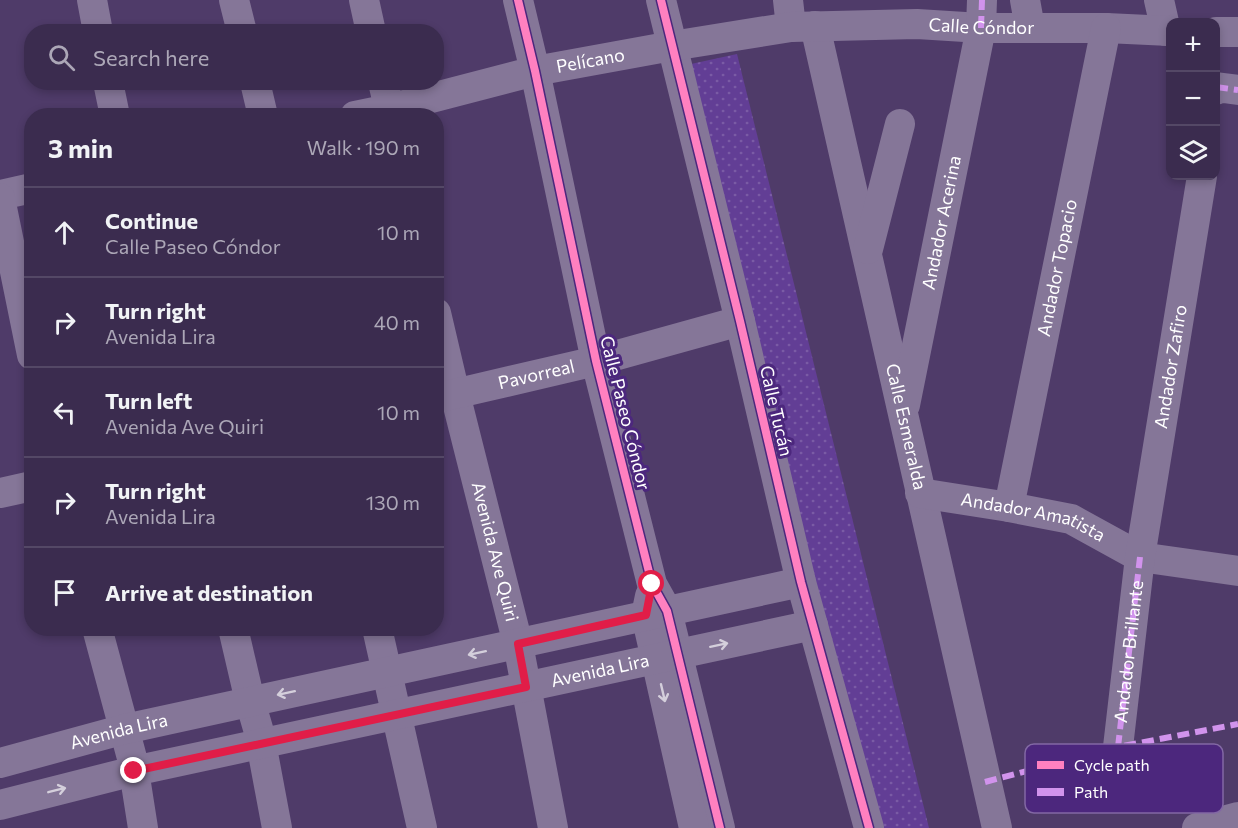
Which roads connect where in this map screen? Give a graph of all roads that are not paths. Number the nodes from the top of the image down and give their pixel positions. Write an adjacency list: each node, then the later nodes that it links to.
1 (92, 0): 11 (street)
2 (234, 0): 12 (street)
3 (364, 0): 13 (street)
4 (518, 0): 20 (street, Calle Paseo Cóndor)
5 (661, 0): 19 (street, Calle Tucán)
6 (1159, 0): 14 (street)
7 (918, 12): 8 (street, Calle Cóndor); 10 (street, Calle Cóndor)
8 (981, 14): 9 (street, Calle Cóndor); 38 (street, Andador Acerina)
9 (1028, 14): 15 (street, Calle Cóndor)
10 (798, 18): 19 (street, Pelícano); 32 (street, Calle Esmeralda)
11 (96, 24)
12 (240, 24)
13 (370, 24)
14 (1166, 24)
15 (1106, 28): 16 (street, Calle Cóndor); 42 (street, Andador Topacio)
16 (1166, 31)
17 (1220, 32): 18 (street)
18 (1238, 32)
19 (672, 46): 20 (street, Pelícano); 34 (street, Calle Tucán)
20 (535, 71): 25 (street, Pelícano); 35 (street, Calle Paseo Cóndor)
21 (1220, 88): 24 (street)
22 (110, 90): 26 (street)
23 (257, 90): 27 (street)
24 (1238, 90)
25 (388, 102)
26 (113, 108)
27 (261, 108)
28 (900, 124): 32 (street)
29 (1201, 180): 43 (street, Andador Zafiro)
30 (24, 190): 31 (street)
31 (0, 196): 33 (street)
32 (866, 255): 38 (street, Calle Esmeralda)
33 (24, 314)
34 (740, 321): 35 (street, Pavorreal); 45 (street, Calle Tucán)
35 (596, 361): 37 (street, Pavorreal); 46 (street, Calle Paseo Cóndor)
36 (444, 379): 37 (street, Avenida Ave Quiri)
37 (446, 396): 51 (street, Avenida Ave Quiri)
38 (903, 417): 41 (street, Calle Esmeralda)
39 (24, 488): 40 (street)
40 (0, 493)
41 (920, 493): 42 (street, Andador Amatista); 70 (street, Calle Esmeralda)
42 (1009, 507): 43 (street, Andador Amatista)
43 (1140, 557): 44 (street); 59 (street, Andador Brillante)
44 (1238, 571)
45 (801, 582): 46 (street, Avenida Lira); 47 (street, Calle Tucán)
46 (656, 613): 51 (street, Avenida Lira); 52 (street, Calle Paseo Cóndor)
47 (813, 625): 52 (street, Avenida Lira, one-way to 47); 69 (street, Calle Tucán)
48 (99, 636): 57 (street)
49 (235, 636): 55 (street)
50 (379, 636): 53 (street)
51 (518, 644): 53 (street, Avenida Lira, one-way to 53); 54 (street, Avenida Ave Quiri)
52 (667, 656): 54 (street, Avenida Lira); 67 (street, Calle Paseo Cóndor, one-way to 67); 68 (street, Calle Paseo Cóndor)
53 (387, 672): 55 (street, Avenida Lira, one-way to 55); 56 (street)
54 (526, 687): 56 (street, Avenida Lira); 66 (street, Avenida Ave Quiri)
55 (250, 701): 57 (street, Avenida Lira); 58 (street)
56 (396, 715): 58 (street, Avenida Lira); 65 (street)
57 (125, 729): 60 (street, Avenida Lira); 61 (street)
58 (261, 744): 61 (street, Avenida Lira); 64 (street)
59 (1118, 744)
60 (0, 763)
61 (134, 771): 62 (street, Avenida Lira, one-way to 61); 63 (street)
62 (2, 808)
63 (143, 828)
64 (277, 828)
65 (422, 828)
66 (553, 828)
67 (694, 828)
68 (720, 828)
69 (869, 828)
70 (997, 828)

